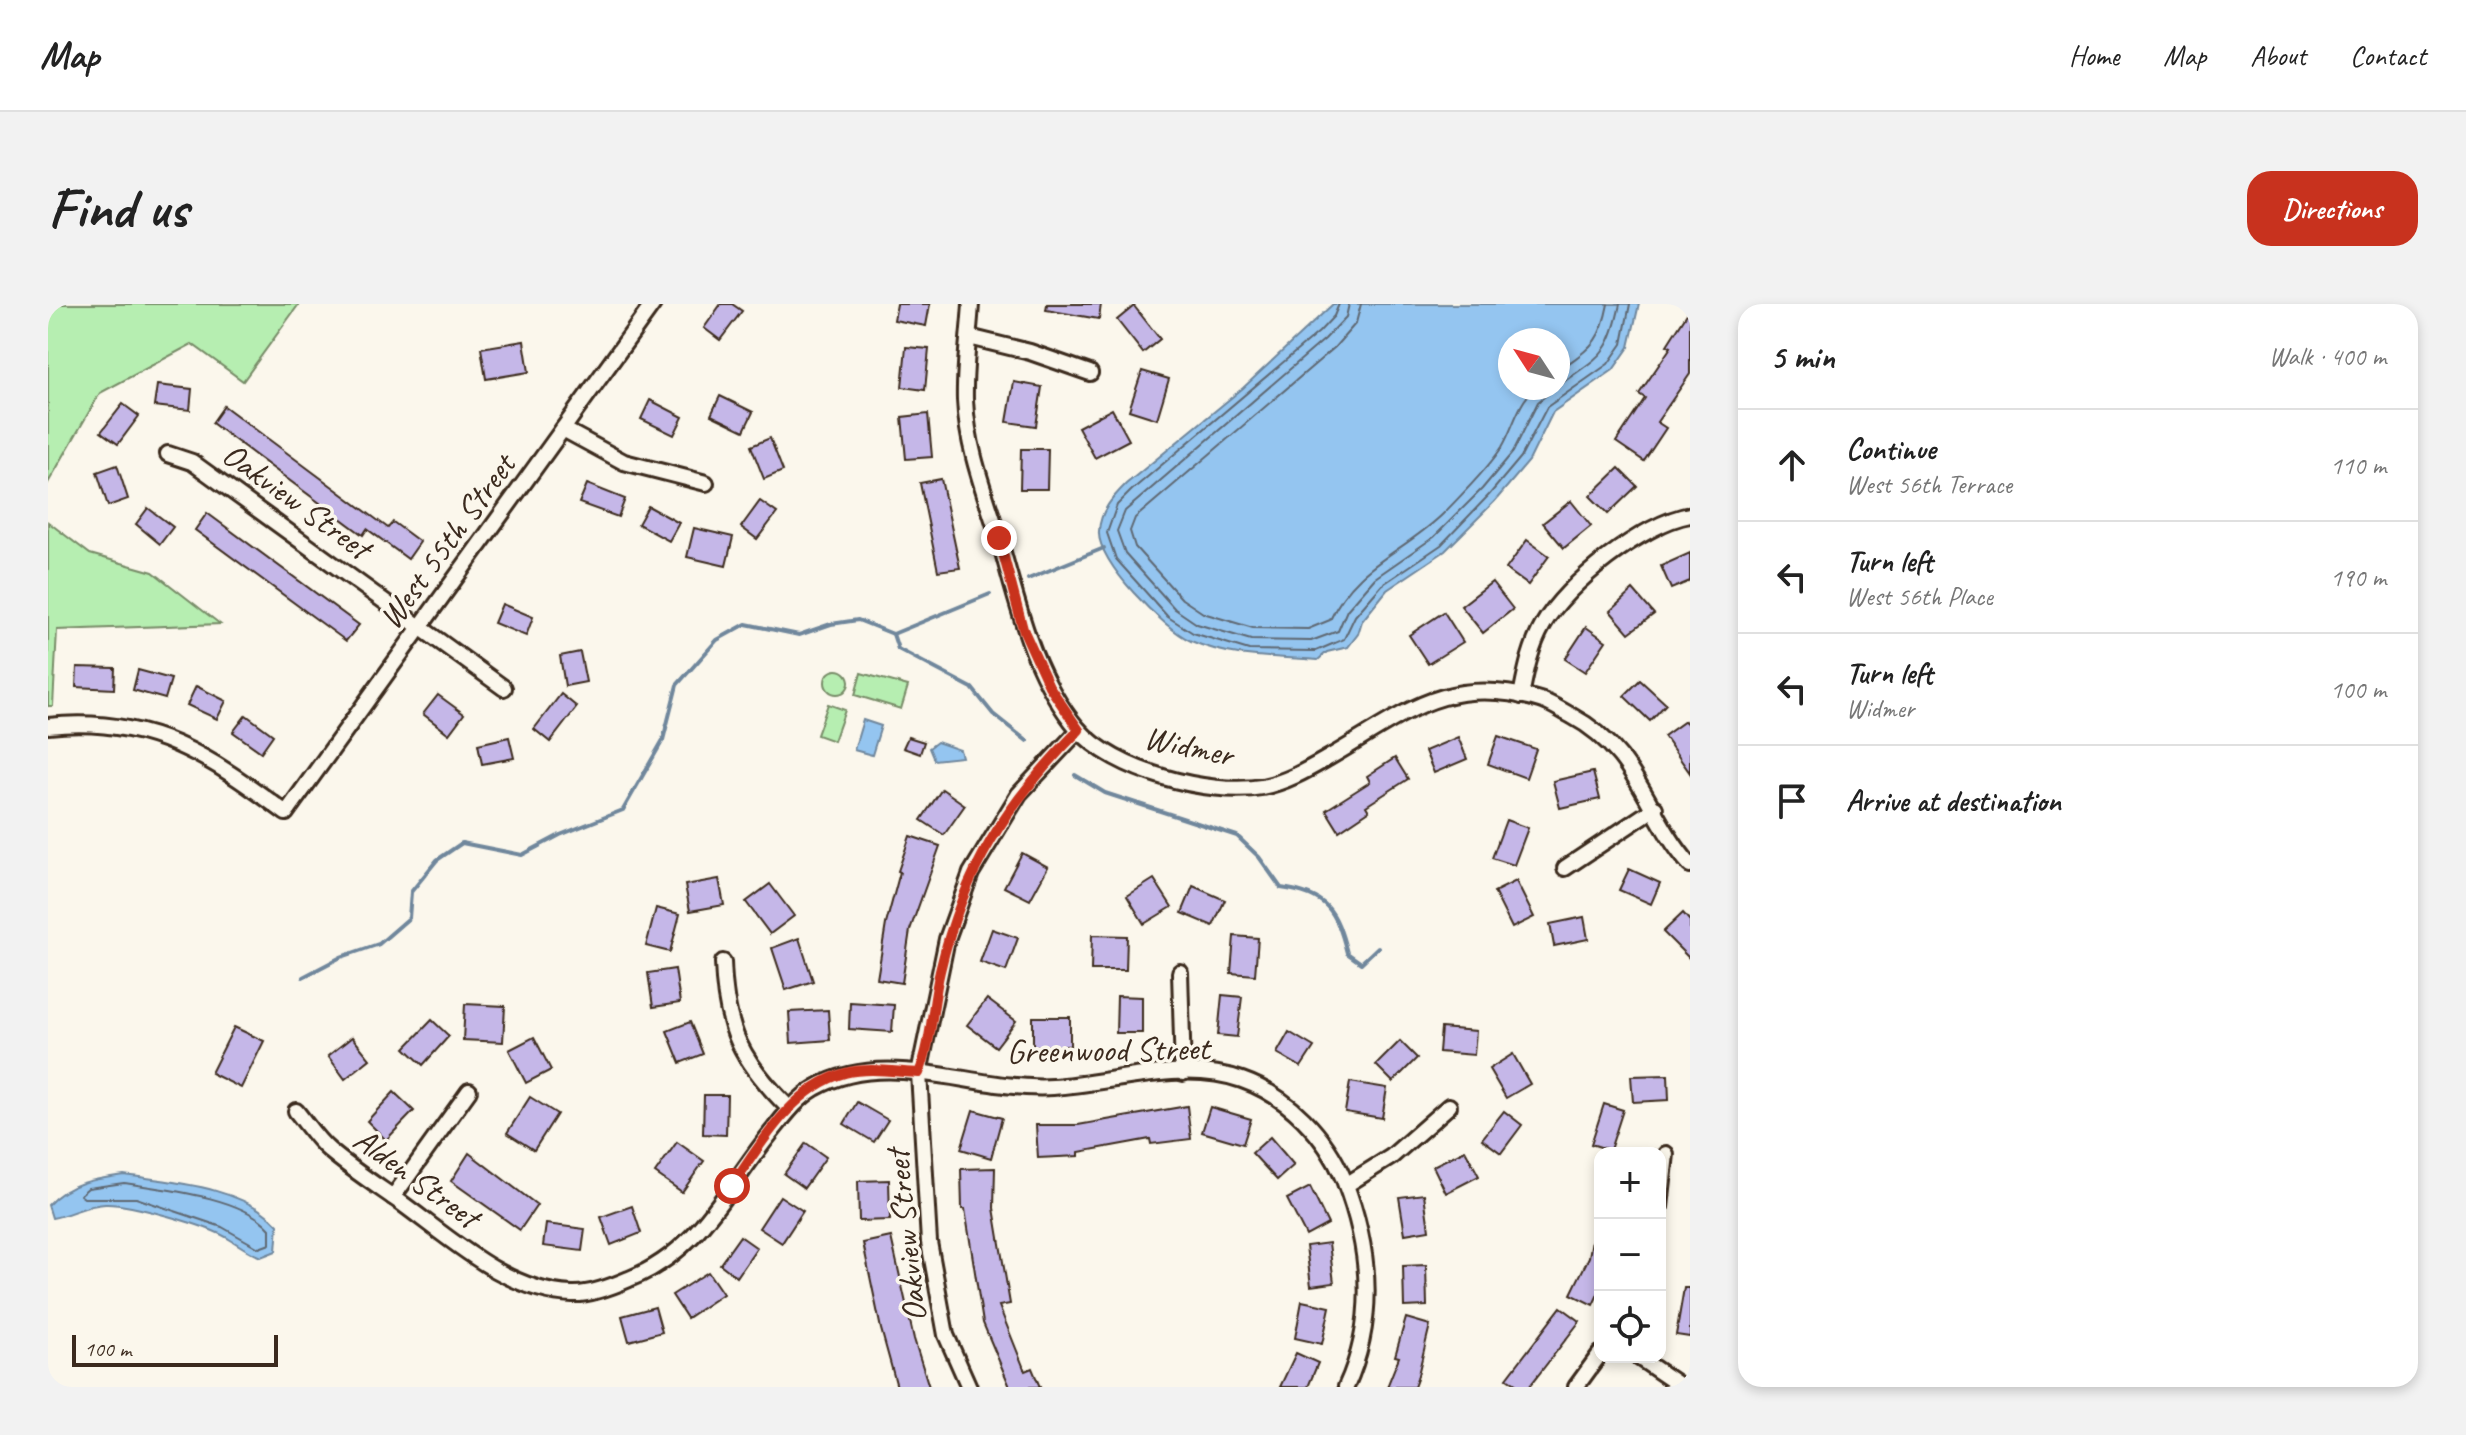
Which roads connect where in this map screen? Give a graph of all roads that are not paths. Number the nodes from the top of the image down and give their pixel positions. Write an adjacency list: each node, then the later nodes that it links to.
1 (653, 304): 5 (street, West 55th Street)
2 (971, 304): 3 (street, Widmer)
3 (969, 337): 4 (street); 13 (street, Widmer)
4 (1090, 373)
5 (563, 429): 7 (street); 9 (street, West 55th Street)
6 (168, 454): 9 (street, Oakview Street)
7 (706, 483)
8 (1690, 515): 11 (street)
9 (421, 626): 10 (street, Oakview Street); 12 (street, West 55th Street)
10 (504, 688)
11 (1521, 696): 13 (street, Widmer); 14 (street, Widmer)
12 (48, 726)
13 (1079, 730): 19 (street, Oakview Street)
14 (1655, 808): 15 (street, Widmer); 16 (street)
15 (1690, 865)
16 (1565, 868)
17 (723, 962): 23 (street)
18 (1180, 972): 20 (street)
19 (919, 1073): 20 (street, Greenwood Street); 23 (street, Greenwood Street); 29 (street, Oakview Street)
20 (1183, 1073): 25 (street, Greenwood Street)
21 (469, 1091): 26 (street)
22 (1449, 1106): 25 (street)
23 (790, 1109): 26 (street, Alden Street)
24 (296, 1111): 26 (street, Alden Street)
25 (1346, 1185): 30 (street, Greenwood Street)
26 (393, 1197)
27 (1594, 1362): 31 (street)
28 (1647, 1363): 32 (street)
29 (969, 1387)
30 (1346, 1387)
31 (1576, 1387)
32 (1682, 1387)

